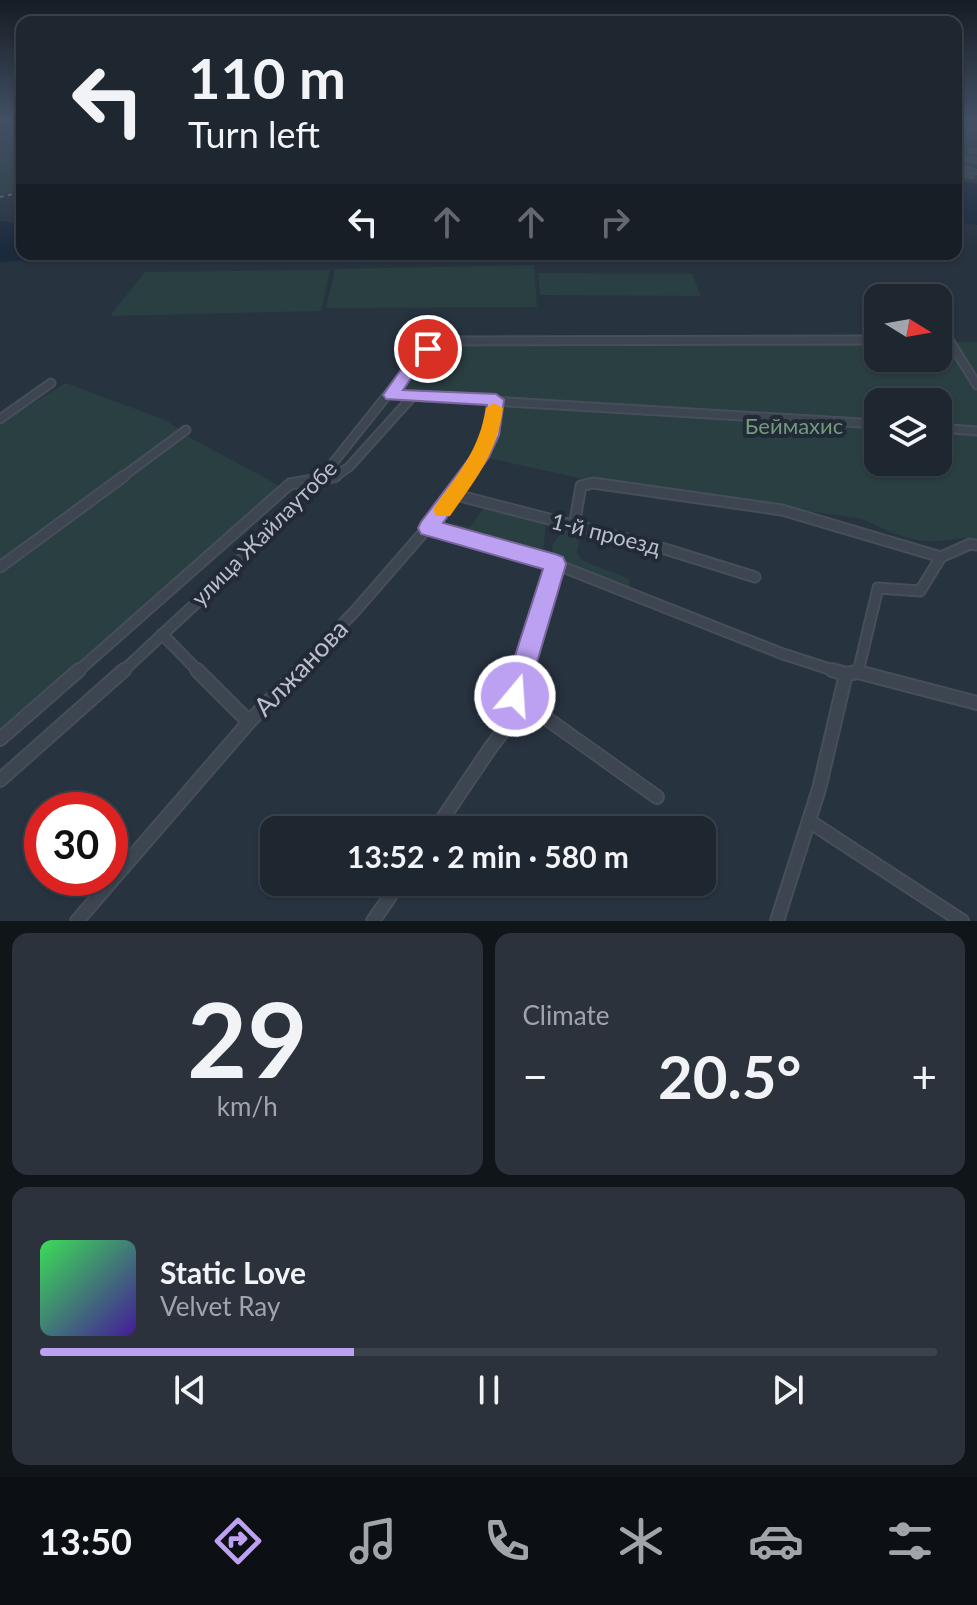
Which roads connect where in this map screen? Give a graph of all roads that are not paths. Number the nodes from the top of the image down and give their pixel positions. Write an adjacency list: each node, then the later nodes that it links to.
1 (864, 340): 5 (street, улица Жайлаутобе)
2 (952, 345): 4 (street)
3 (51, 383): 8 (street)
4 (977, 385)
5 (391, 395): 6 (street); 13 (street, улица Жайлаутобе)
6 (413, 396): 7 (street); 13 (street)
7 (496, 400): 9 (street); 14 (street, Алжанова)
8 (0, 419)
9 (864, 423)
10 (952, 429): 12 (street)
11 (186, 430): 20 (street)
12 (977, 431)
13 (321, 481): 22 (street, улица Жайлаутобе); 27 (street)
14 (456, 495): 15 (street, 1-й проезд); 16 (street, Алжанова)
15 (574, 526): 18 (street); 21 (street, 1-й проезд)
16 (428, 528): 19 (street); 26 (street, Алжанова)
17 (977, 545): 18 (street)
18 (941, 557): 23 (street)
19 (555, 564): 23 (street); 24 (street)
20 (0, 567)
21 (755, 577)
22 (162, 634): 26 (street); 28 (street, улица Жайлаутобе)
23 (852, 673): 25 (street); 31 (street)
24 (526, 702): 29 (street); 30 (street)
25 (977, 703)
26 (249, 722): 33 (street, Алжанова)
27 (0, 739)
28 (0, 780)
29 (657, 797)
30 (444, 816)
31 (809, 821): 35 (street); 36 (street)
32 (390, 896): 34 (street)
33 (77, 921)
34 (373, 921)
35 (777, 921)
36 (962, 921)

